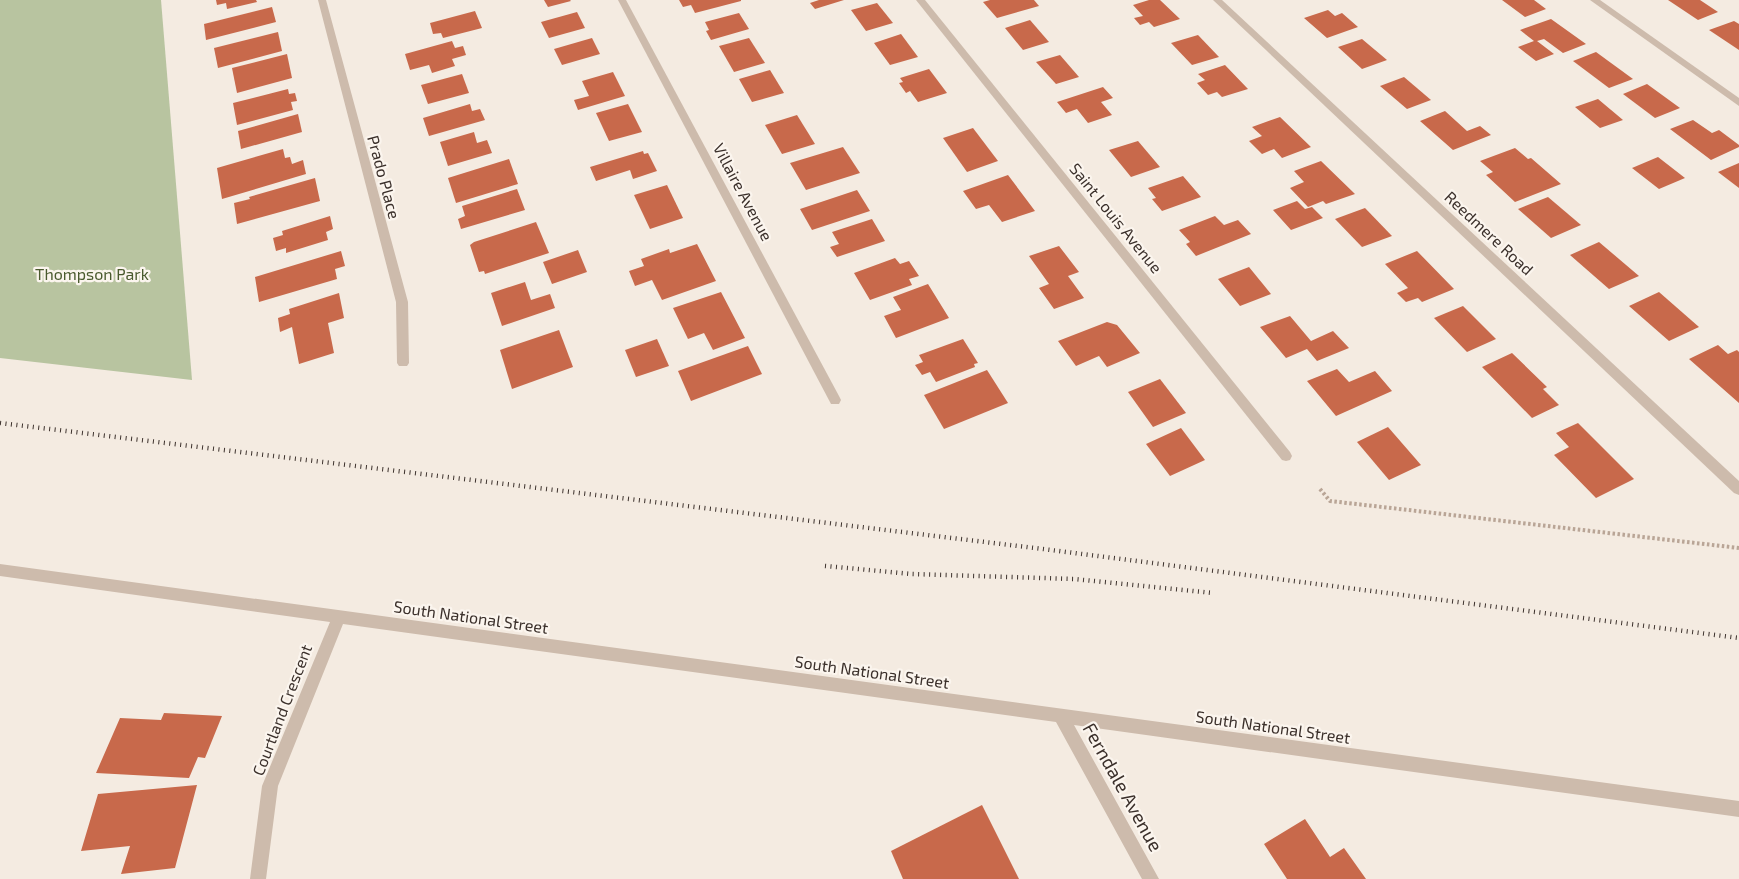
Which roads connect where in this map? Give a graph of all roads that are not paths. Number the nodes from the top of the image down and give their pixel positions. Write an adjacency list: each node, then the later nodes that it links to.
1 (322, 0): 7 (street, Prado Place)
2 (622, 0): 8 (street, Villaire Avenue)
3 (920, 0): 9 (street, Saint Louis Avenue)
4 (1216, 0): 10 (street, Reedmere Road)
5 (1594, 0): 6 (street)
6 (1739, 104)
7 (403, 364)
8 (835, 400)
9 (1286, 456)
10 (1739, 489)
11 (0, 570): 12 (street, South National Street)
12 (339, 616): 13 (street, South National Street); 15 (street, Courtland Crescent)
13 (1060, 715): 14 (street, South National Street); 16 (street, Ferndale Avenue)
14 (1739, 809)
15 (258, 879)
16 (1152, 879)

